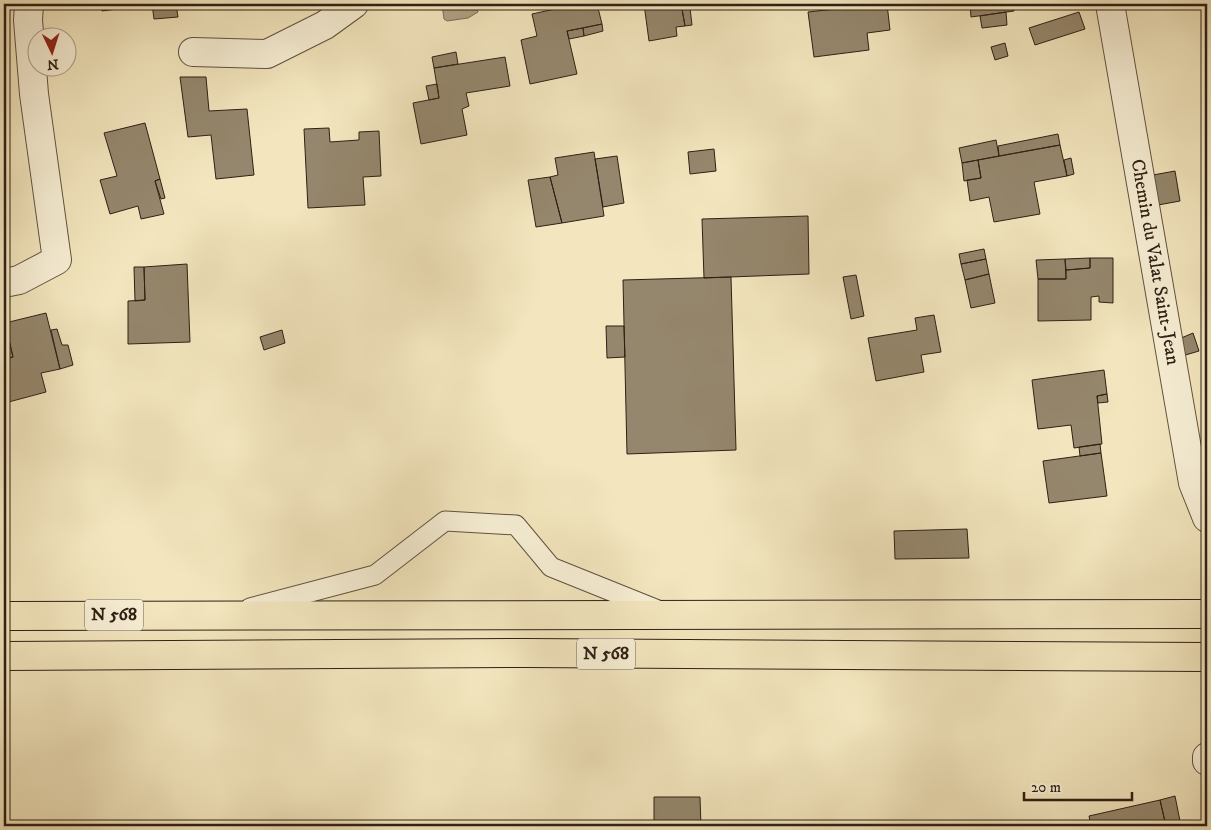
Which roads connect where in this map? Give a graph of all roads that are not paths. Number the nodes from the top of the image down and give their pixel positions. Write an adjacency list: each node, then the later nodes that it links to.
1 (29, 4): 5 (street)
2 (354, 4): 4 (street)
3 (1110, 4): 6 (street, Chemin du Valat Saint-Jean)
4 (193, 52)
5 (4, 283)
6 (1207, 518)
7 (669, 614): 8 (highway, N 568); 9 (highway, N 568); 9 (lane)
8 (1207, 614)
9 (223, 615): 10 (highway, N 568)
10 (4, 616)
11 (4, 656): 12 (highway, N 568)
12 (1207, 657)
13 (1207, 756): 14 (street)
14 (1207, 761)

